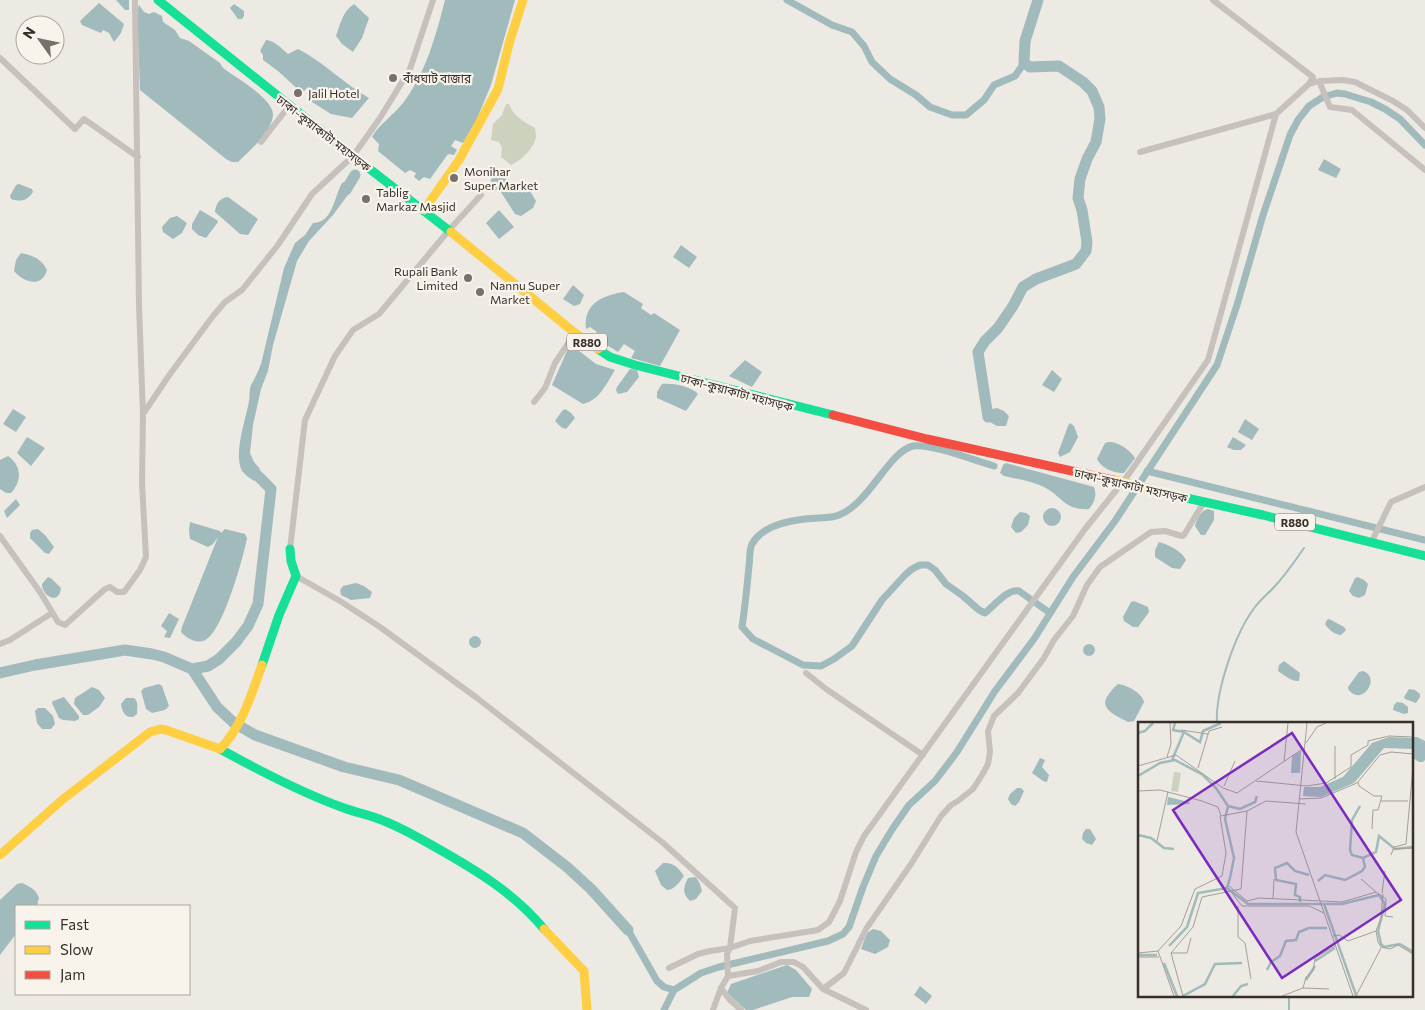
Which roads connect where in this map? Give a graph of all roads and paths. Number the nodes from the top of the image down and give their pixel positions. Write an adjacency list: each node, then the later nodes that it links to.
1 (135, 0): 15 (street)
2 (158, 0): 9 (main road, ঢাকা-কুয়াকাটা মহাসড়ক / R880)
3 (432, 0): 14 (street)
4 (523, 0): 18 (main road)
5 (1213, 0): 8 (street)
6 (0, 58): 15 (street)
7 (1319, 81): 8 (street); 11 (street); 16 (street)
8 (1309, 84): 10 (street)
9 (289, 106): 12 (street); 14 (main road, ঢাকা-কুয়াকাটা মহাসড়ক / R880)
10 (1276, 114): 13 (street); 34 (street)
11 (1425, 128)
12 (261, 142)
13 (1140, 152)
14 (352, 156): 18 (main road, ঢাকা-কুয়াকাটা মহাসড়ক / R880); 22 (street)
15 (138, 157): 22 (street)
16 (1425, 170)
17 (480, 195): 19 (street)
18 (424, 210): 19 (main road, ঢাকা-কুয়াকাটা মহাসড়ক / R880)
19 (449, 230): 20 (main road, ঢাকা-কুয়াকাটা মহাসড়ক / R880); 27 (street)
20 (575, 333): 21 (street); 24 (main road, ঢাকা-কুয়াকাটা মহাসড়ক / R880, bridge)
21 (534, 402)
22 (143, 414): 30 (street)
23 (1425, 487): 26 (street)
24 (1204, 502): 26 (main road, ঢাকা-কুয়াকাটা মহাসড়ক / R880); 40 (street)
25 (0, 536): 30 (street)
26 (1372, 541): 28 (main road, ঢাকা-কুয়াকাটা মহাসড়ক / R880)
27 (290, 548): 29 (main road)
28 (1425, 556)
29 (296, 576): 33 (main road); 36 (street)
30 (52, 613): 31 (street)
31 (0, 644)
32 (806, 673): 34 (street)
33 (220, 749): 35 (main road); 41 (main road)
34 (923, 755): 36 (street)
35 (0, 855)
36 (729, 951): 37 (street); 38 (street)
37 (669, 968)
38 (728, 976): 39 (street); 40 (street)
39 (722, 988): 42 (street); 43 (street)
40 (823, 989): 44 (street)
41 (587, 1010)
42 (713, 1010)
43 (741, 1010)
44 (866, 1010)

